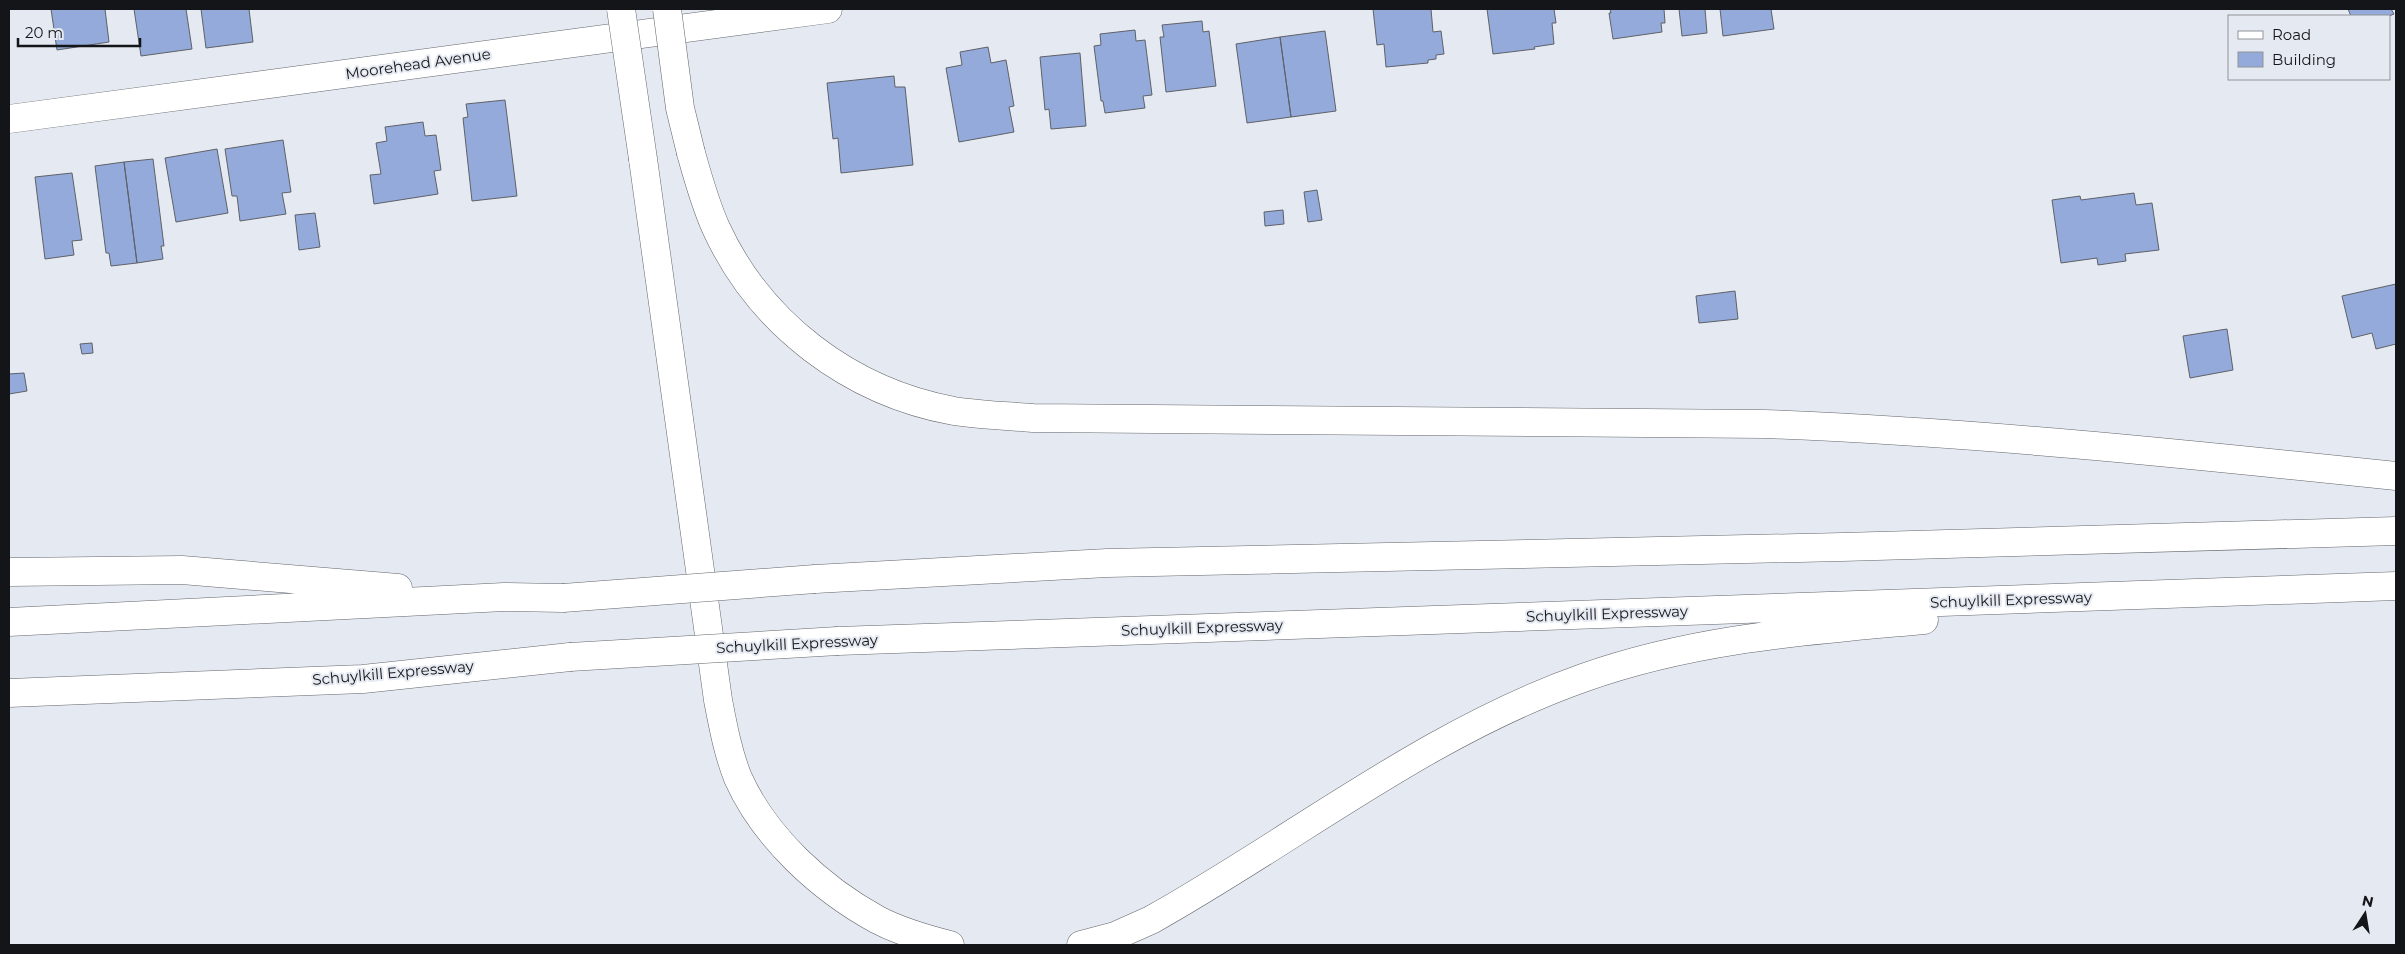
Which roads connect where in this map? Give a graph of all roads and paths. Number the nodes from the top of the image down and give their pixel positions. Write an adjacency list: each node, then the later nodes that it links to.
1 (622, 9): 15 (main road, bridge)
2 (666, 9): 5 (main road, bridge)
3 (828, 9): 4 (main road, Moorehead Avenue)
4 (9, 119)
5 (2396, 476)
6 (2396, 531): 10 (main road, bridge)
7 (9, 572): 10 (main road)
8 (2396, 586): 9 (main road, Schuylkill Expressway)
9 (2261, 591): 12 (main road, Schuylkill Expressway, bridge); 16 (main road)
10 (504, 597): 11 (main road)
11 (9, 622)
12 (363, 679): 13 (main road, Schuylkill Expressway); 14 (main road)
13 (9, 692)
14 (9, 708)
15 (950, 945)
16 (1081, 945)

